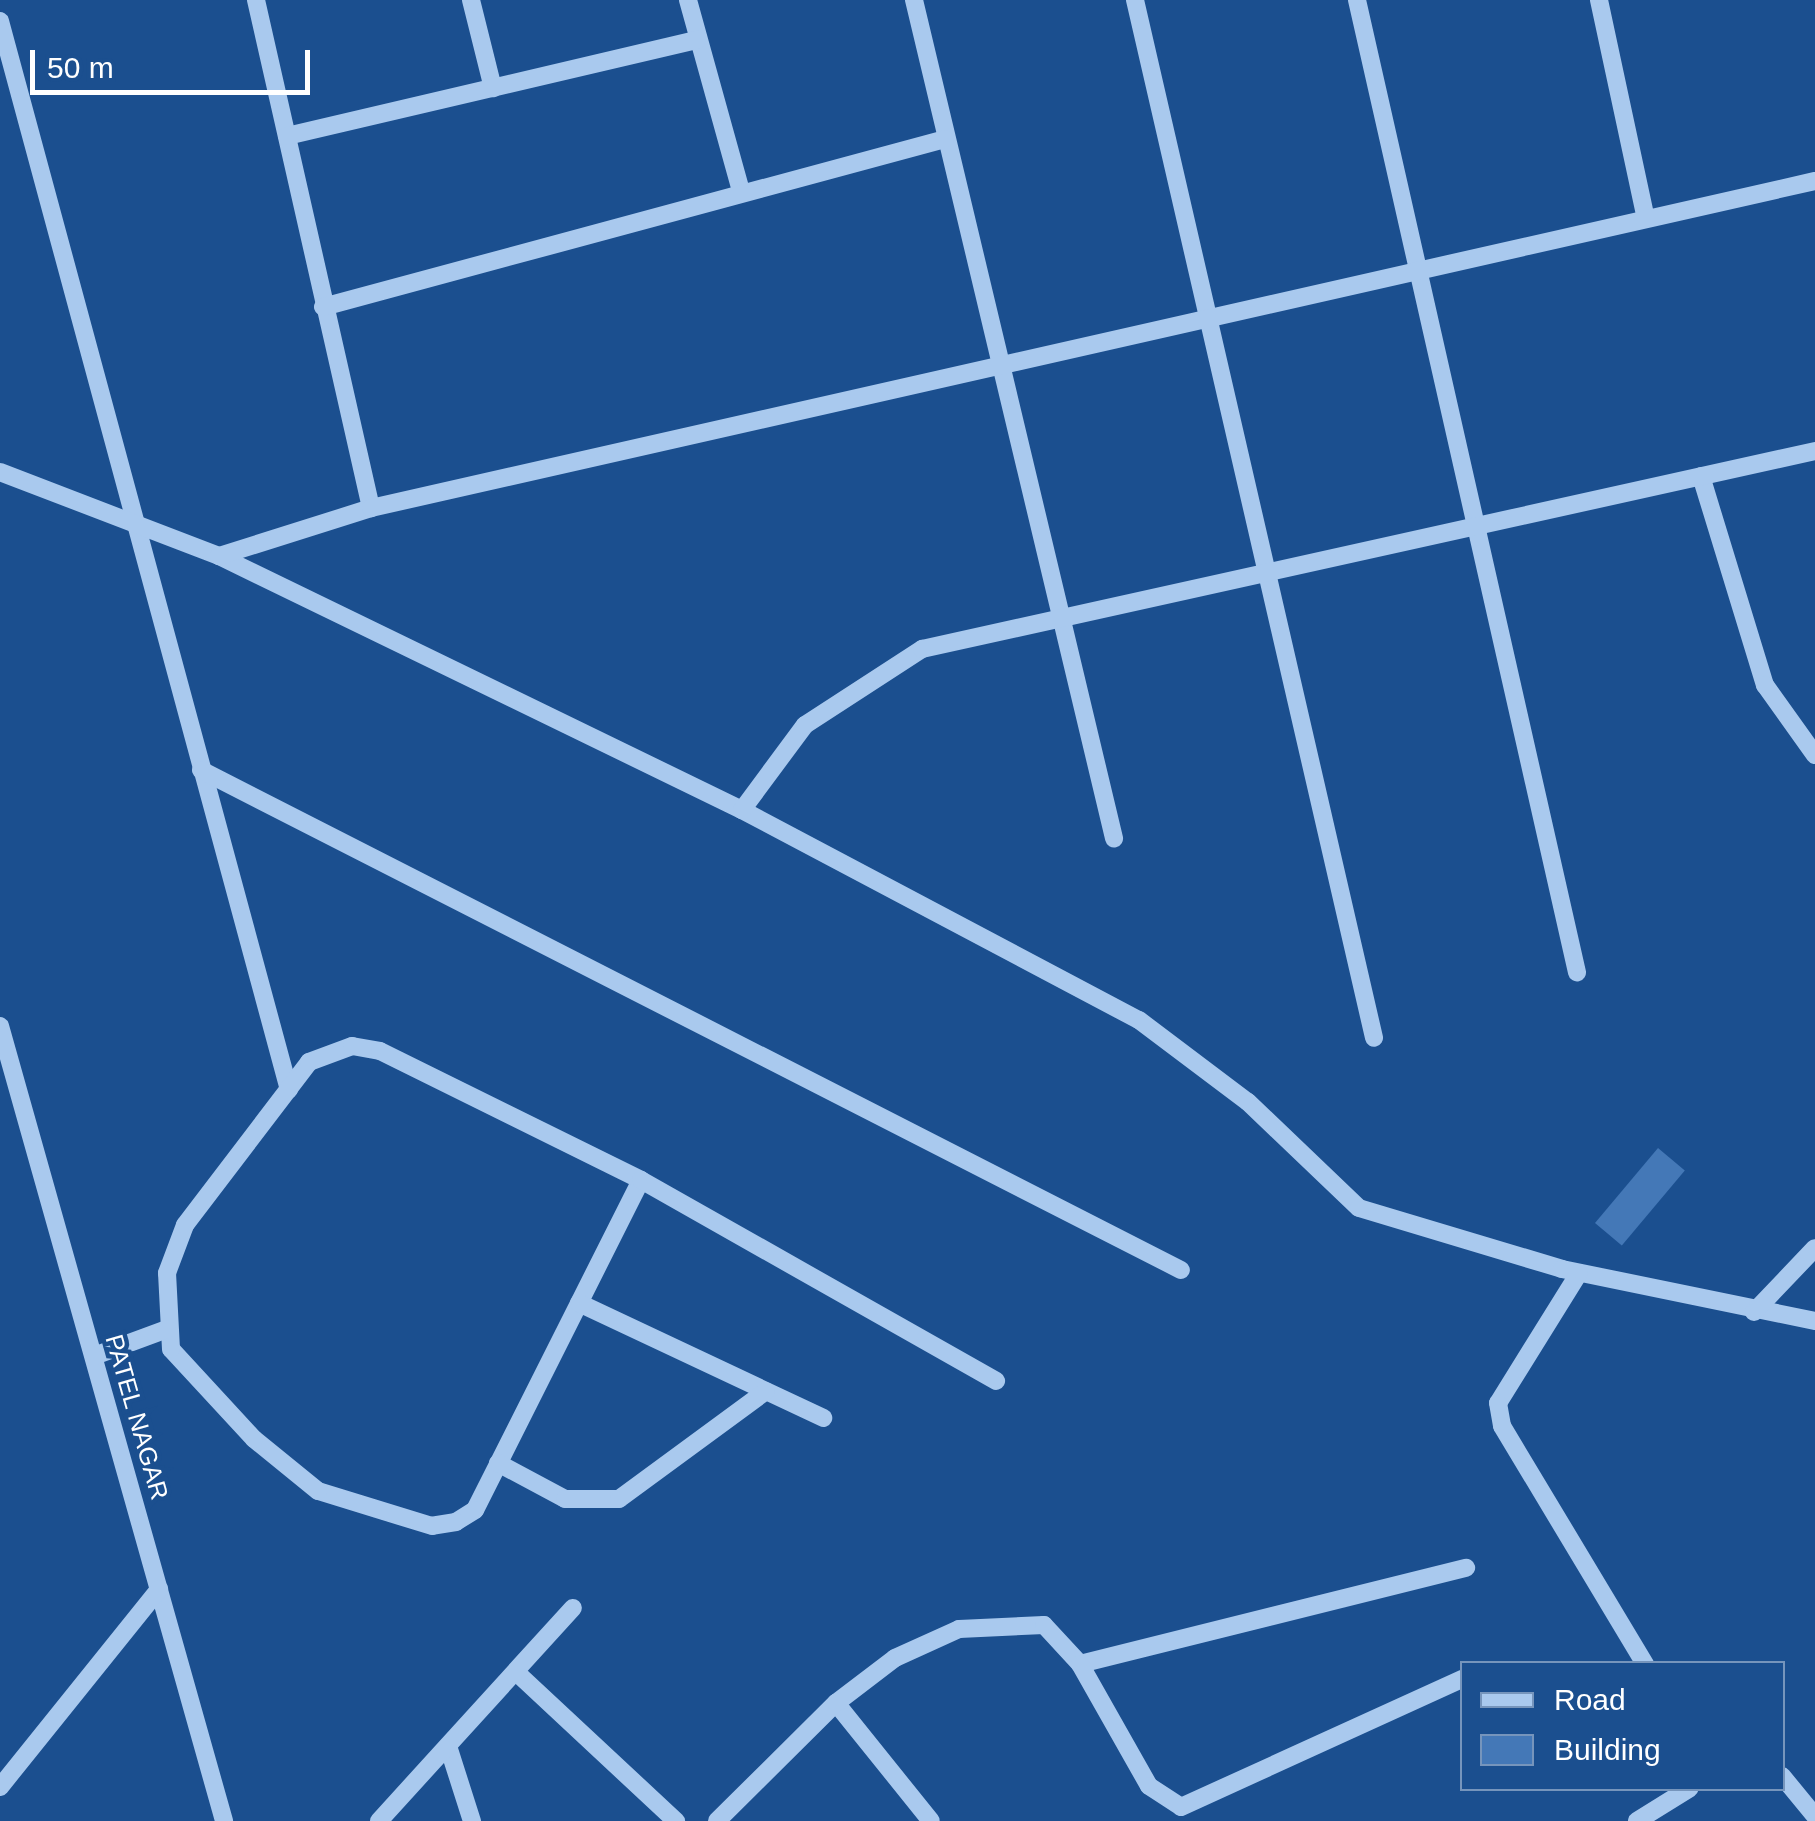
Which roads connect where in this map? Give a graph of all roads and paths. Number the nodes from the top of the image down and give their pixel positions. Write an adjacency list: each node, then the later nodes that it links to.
1 (256, 0): 11 (street)
2 (472, 0): 10 (street)
3 (688, 0): 9 (street)
4 (914, 0): 12 (street)
5 (1135, 0): 18 (street)
6 (1357, 0): 16 (street)
7 (1599, 0): 15 (street)
8 (0, 21): 25 (street)
9 (696, 40): 10 (street); 14 (street)
10 (492, 88): 11 (street)
11 (287, 136): 17 (street)
12 (946, 140): 14 (street); 19 (street)
13 (1815, 180): 15 (street)
14 (740, 188): 17 (street)
15 (1645, 214): 16 (street)
16 (1419, 263): 18 (street); 24 (street)
17 (323, 306): 23 (street)
18 (1213, 312): 19 (street); 27 (street)
19 (994, 362): 23 (street); 28 (street)
20 (1815, 450): 22 (street)
21 (0, 472): 25 (street)
22 (1702, 476): 24 (street); 29 (street)
23 (372, 508): 26 (street)
24 (1478, 522): 27 (street); 33 (street)
25 (135, 530): 26 (street); 30 (street)
26 (219, 556): 31 (street)
27 (1270, 569): 28 (street); 35 (street)
28 (1060, 618): 31 (street); 32 (street)
29 (1815, 755)
30 (201, 770): 36 (street); 39 (street)
31 (742, 810): 40 (street)
32 (1114, 838)
33 (1578, 972)
34 (0, 1026): 45 (street, PATEL NAGAR)
35 (1374, 1038)
36 (289, 1090): 37 (street); 44 (street)
37 (641, 1180): 41 (street); 46 (street)
38 (1815, 1248): 42 (street)
39 (1181, 1270)
40 (1579, 1273): 42 (street); 53 (street)
41 (579, 1303): 47 (street); 49 (street)
42 (1754, 1312): 43 (street)
43 (1815, 1321)
44 (167, 1329): 45 (street); 49 (street)
45 (94, 1356): 51 (street, PATEL NAGAR)
46 (996, 1381)
47 (766, 1390): 48 (street); 49 (street)
48 (823, 1418)
49 (498, 1463)
50 (1466, 1568): 54 (street)
51 (159, 1589): 60 (street); 63 (street, PATEL NAGAR)
52 (574, 1608): 55 (street)
53 (1643, 1661)
54 (1080, 1664): 56 (street); 57 (street)
55 (516, 1672): 58 (street); 66 (street)
56 (1460, 1680)
57 (836, 1703): 67 (street); 68 (street)
58 (448, 1746): 64 (street); 65 (street)
59 (1785, 1780): 62 (street)
60 (0, 1787)
61 (1685, 1791): 69 (street)
62 (1815, 1816)
63 (224, 1821)
64 (379, 1821)
65 (472, 1821)
66 (676, 1821)
67 (717, 1821)
68 (931, 1821)
69 (1636, 1821)

